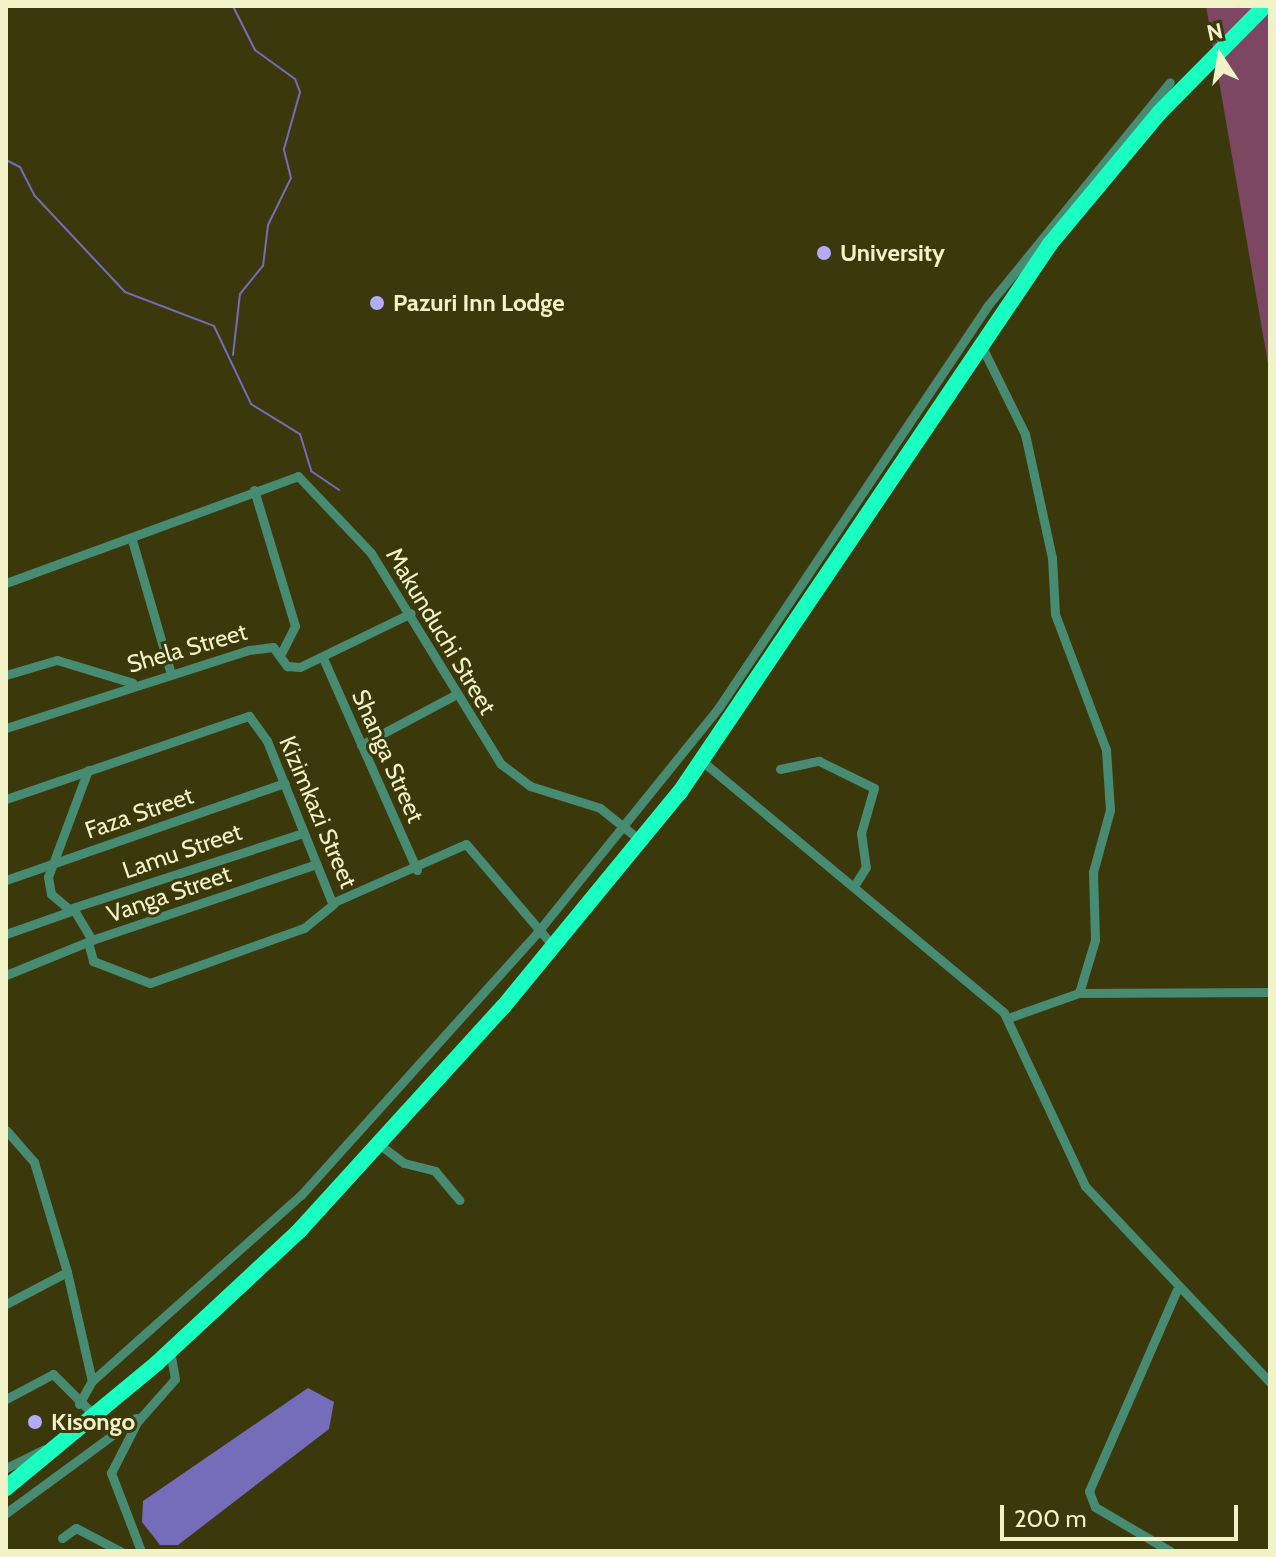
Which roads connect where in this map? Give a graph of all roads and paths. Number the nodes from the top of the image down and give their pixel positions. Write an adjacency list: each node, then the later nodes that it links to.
1 (1265, 6): 3 (highway)
2 (1170, 82): 21 (street)
3 (981, 344): 16 (highway); 37 (street)
4 (254, 490): 5 (street, Makunduchi Street); 7 (street, Makunduchi Street); 8 (street)
5 (132, 540): 6 (street, Makunduchi Street); 10 (street)
6 (6, 583)
7 (411, 613): 9 (street, Shela Street); 13 (street, Makunduchi Street)
8 (281, 653): 9 (street, Shela Street); 10 (street, Shela Street)
9 (323, 658): 15 (street, Shanga Street)
10 (170, 671): 12 (street, Shela Street)
11 (6, 675): 12 (street)
12 (133, 683): 14 (street, Shela Street)
13 (457, 694): 15 (street); 21 (street, Makunduchi Street)
14 (6, 728)
15 (361, 745): 26 (street, Shanga Street)
16 (702, 761): 23 (highway); 28 (street)
17 (780, 769): 28 (street)
18 (88, 770): 19 (street, Kizimkazi Street); 20 (street, Kizimkazi Street); 25 (street)
19 (285, 783): 22 (street, Kizimkazi Street); 25 (street, Faza Street)
20 (6, 799)
21 (622, 823): 23 (street, Makunduchi Street); 32 (street)
22 (303, 833): 24 (street, Kizimkazi Street); 30 (street, Lamu Street)
23 (641, 841): 34 (highway)
24 (317, 864): 29 (street, Kizimkazi Street); 33 (street, Vanga Street)
25 (50, 866): 27 (street, Faza Street); 30 (street)
26 (417, 870): 29 (street, Kizimkazi Street); 32 (street, Kizimkazi Street)
27 (6, 880)
28 (854, 886): 38 (street)
29 (334, 904): 33 (street)
30 (74, 910): 31 (street, Vanga Street); 33 (street, Vanga Street)
31 (6, 934)
32 (536, 934): 34 (street, Kizimkazi Street); 46 (street)
33 (90, 941): 35 (street)
34 (553, 946): 40 (highway)
35 (6, 975)
36 (1270, 992): 37 (street)
37 (1079, 993): 38 (street)
38 (1008, 1018): 43 (street)
39 (6, 1130): 42 (street)
40 (380, 1145): 41 (street); 45 (highway)
41 (459, 1200)
42 (67, 1272): 44 (street); 46 (street)
43 (1177, 1290): 47 (street); 59 (street)
44 (6, 1304)
45 (170, 1351): 50 (street); 51 (highway)
46 (92, 1381): 49 (street)
47 (1270, 1382)
48 (6, 1399): 49 (street)
49 (79, 1404): 51 (street)
50 (143, 1413): 55 (street); 58 (street)
51 (95, 1416): 52 (highway)
52 (71, 1438): 53 (street); 54 (highway)
53 (6, 1468)
54 (6, 1488)
55 (6, 1513)
56 (62, 1538): 57 (street)
57 (120, 1551)
58 (141, 1551)
59 (1170, 1551)

